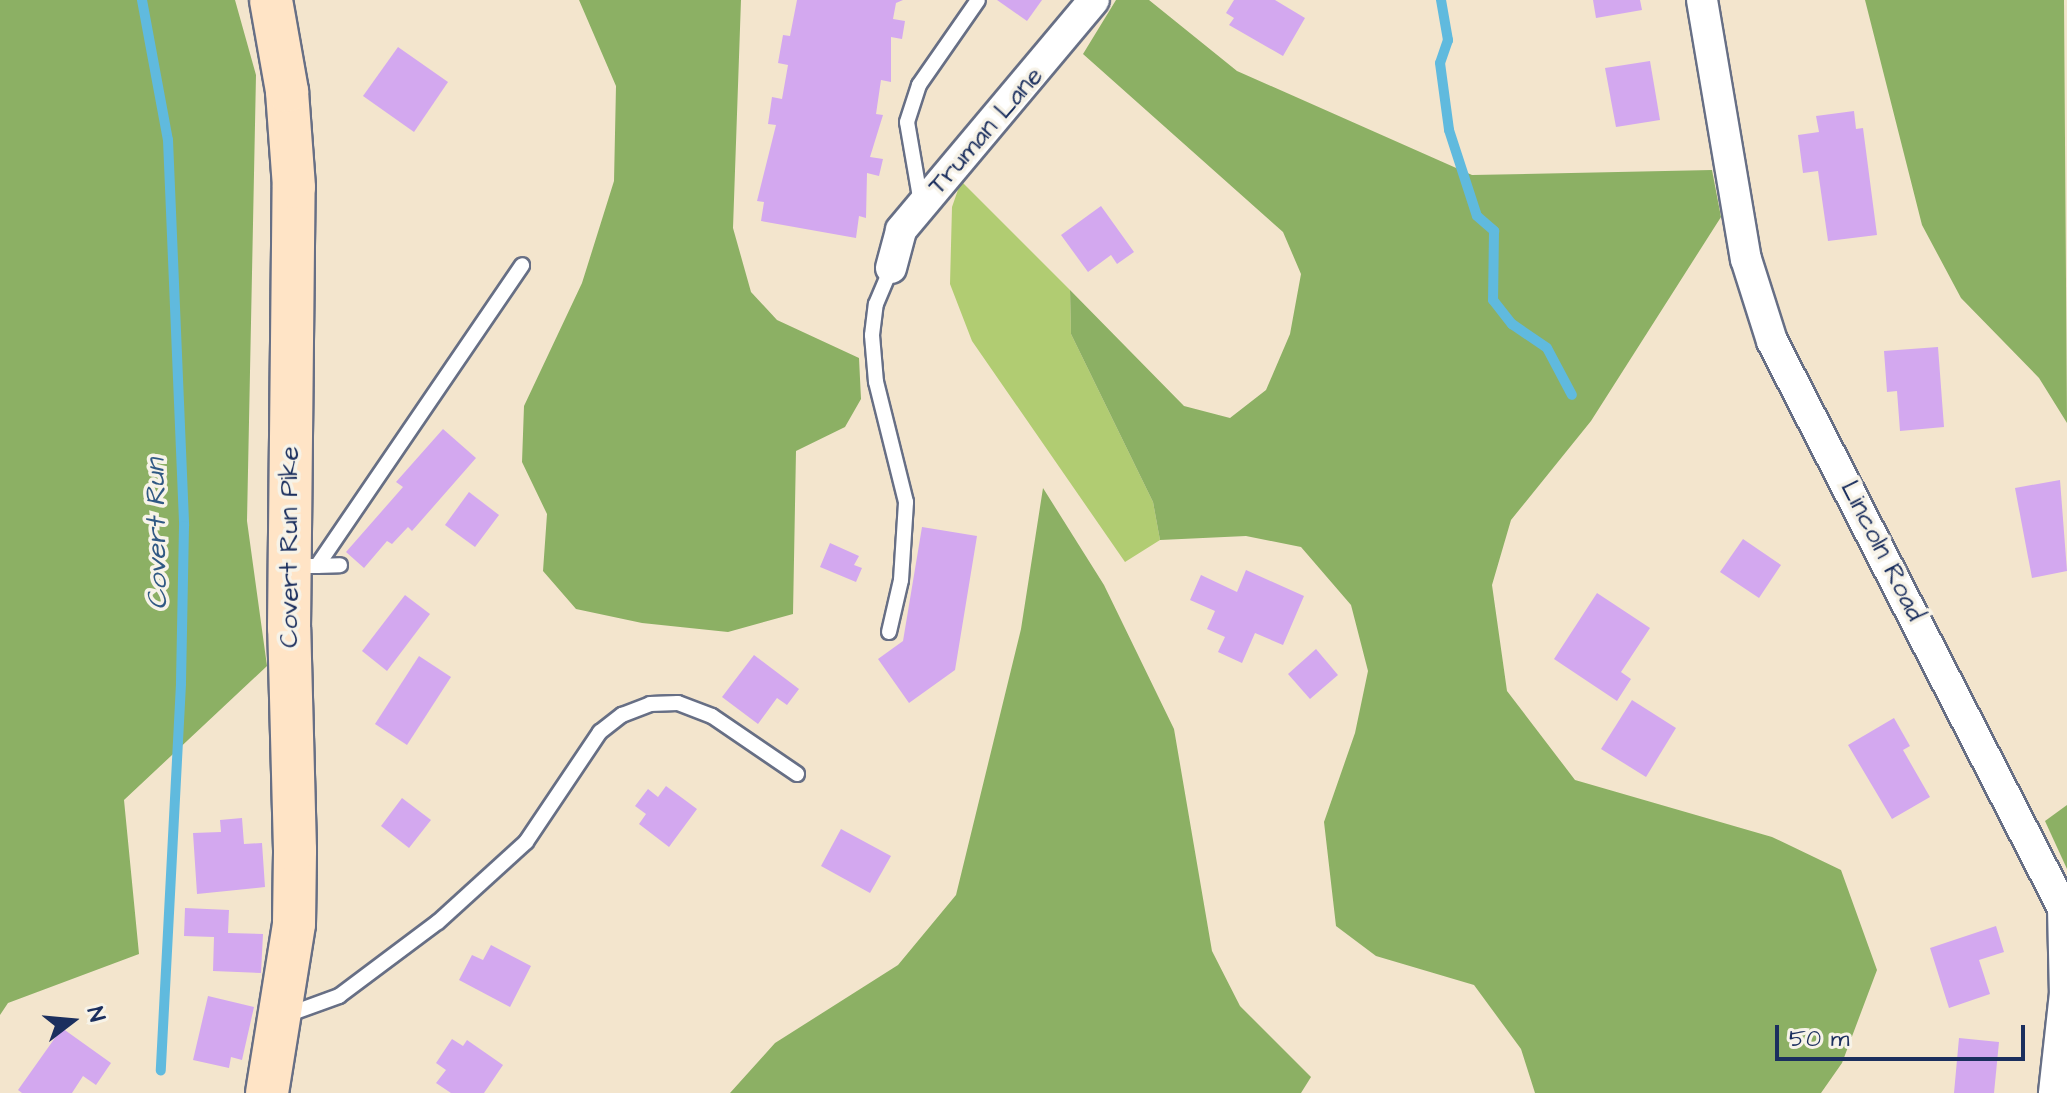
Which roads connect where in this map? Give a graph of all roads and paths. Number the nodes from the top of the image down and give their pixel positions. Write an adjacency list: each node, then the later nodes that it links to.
1 (271, 0): 9 (street, Covert Run Pike)
2 (977, 0): 5 (lane)
3 (1094, 0): 5 (street, Truman Lane)
4 (1702, 0): 14 (street, Lincoln Road)
5 (921, 207): 7 (street, Truman Lane)
6 (522, 265): 9 (lane)
7 (891, 268): 10 (lane)
8 (340, 565): 9 (lane)
9 (303, 566): 12 (street, Covert Run Pike)
10 (889, 632)
11 (797, 774): 12 (lane)
12 (282, 1016): 13 (street, Covert Run Pike)
13 (267, 1093)
14 (2054, 1093)

